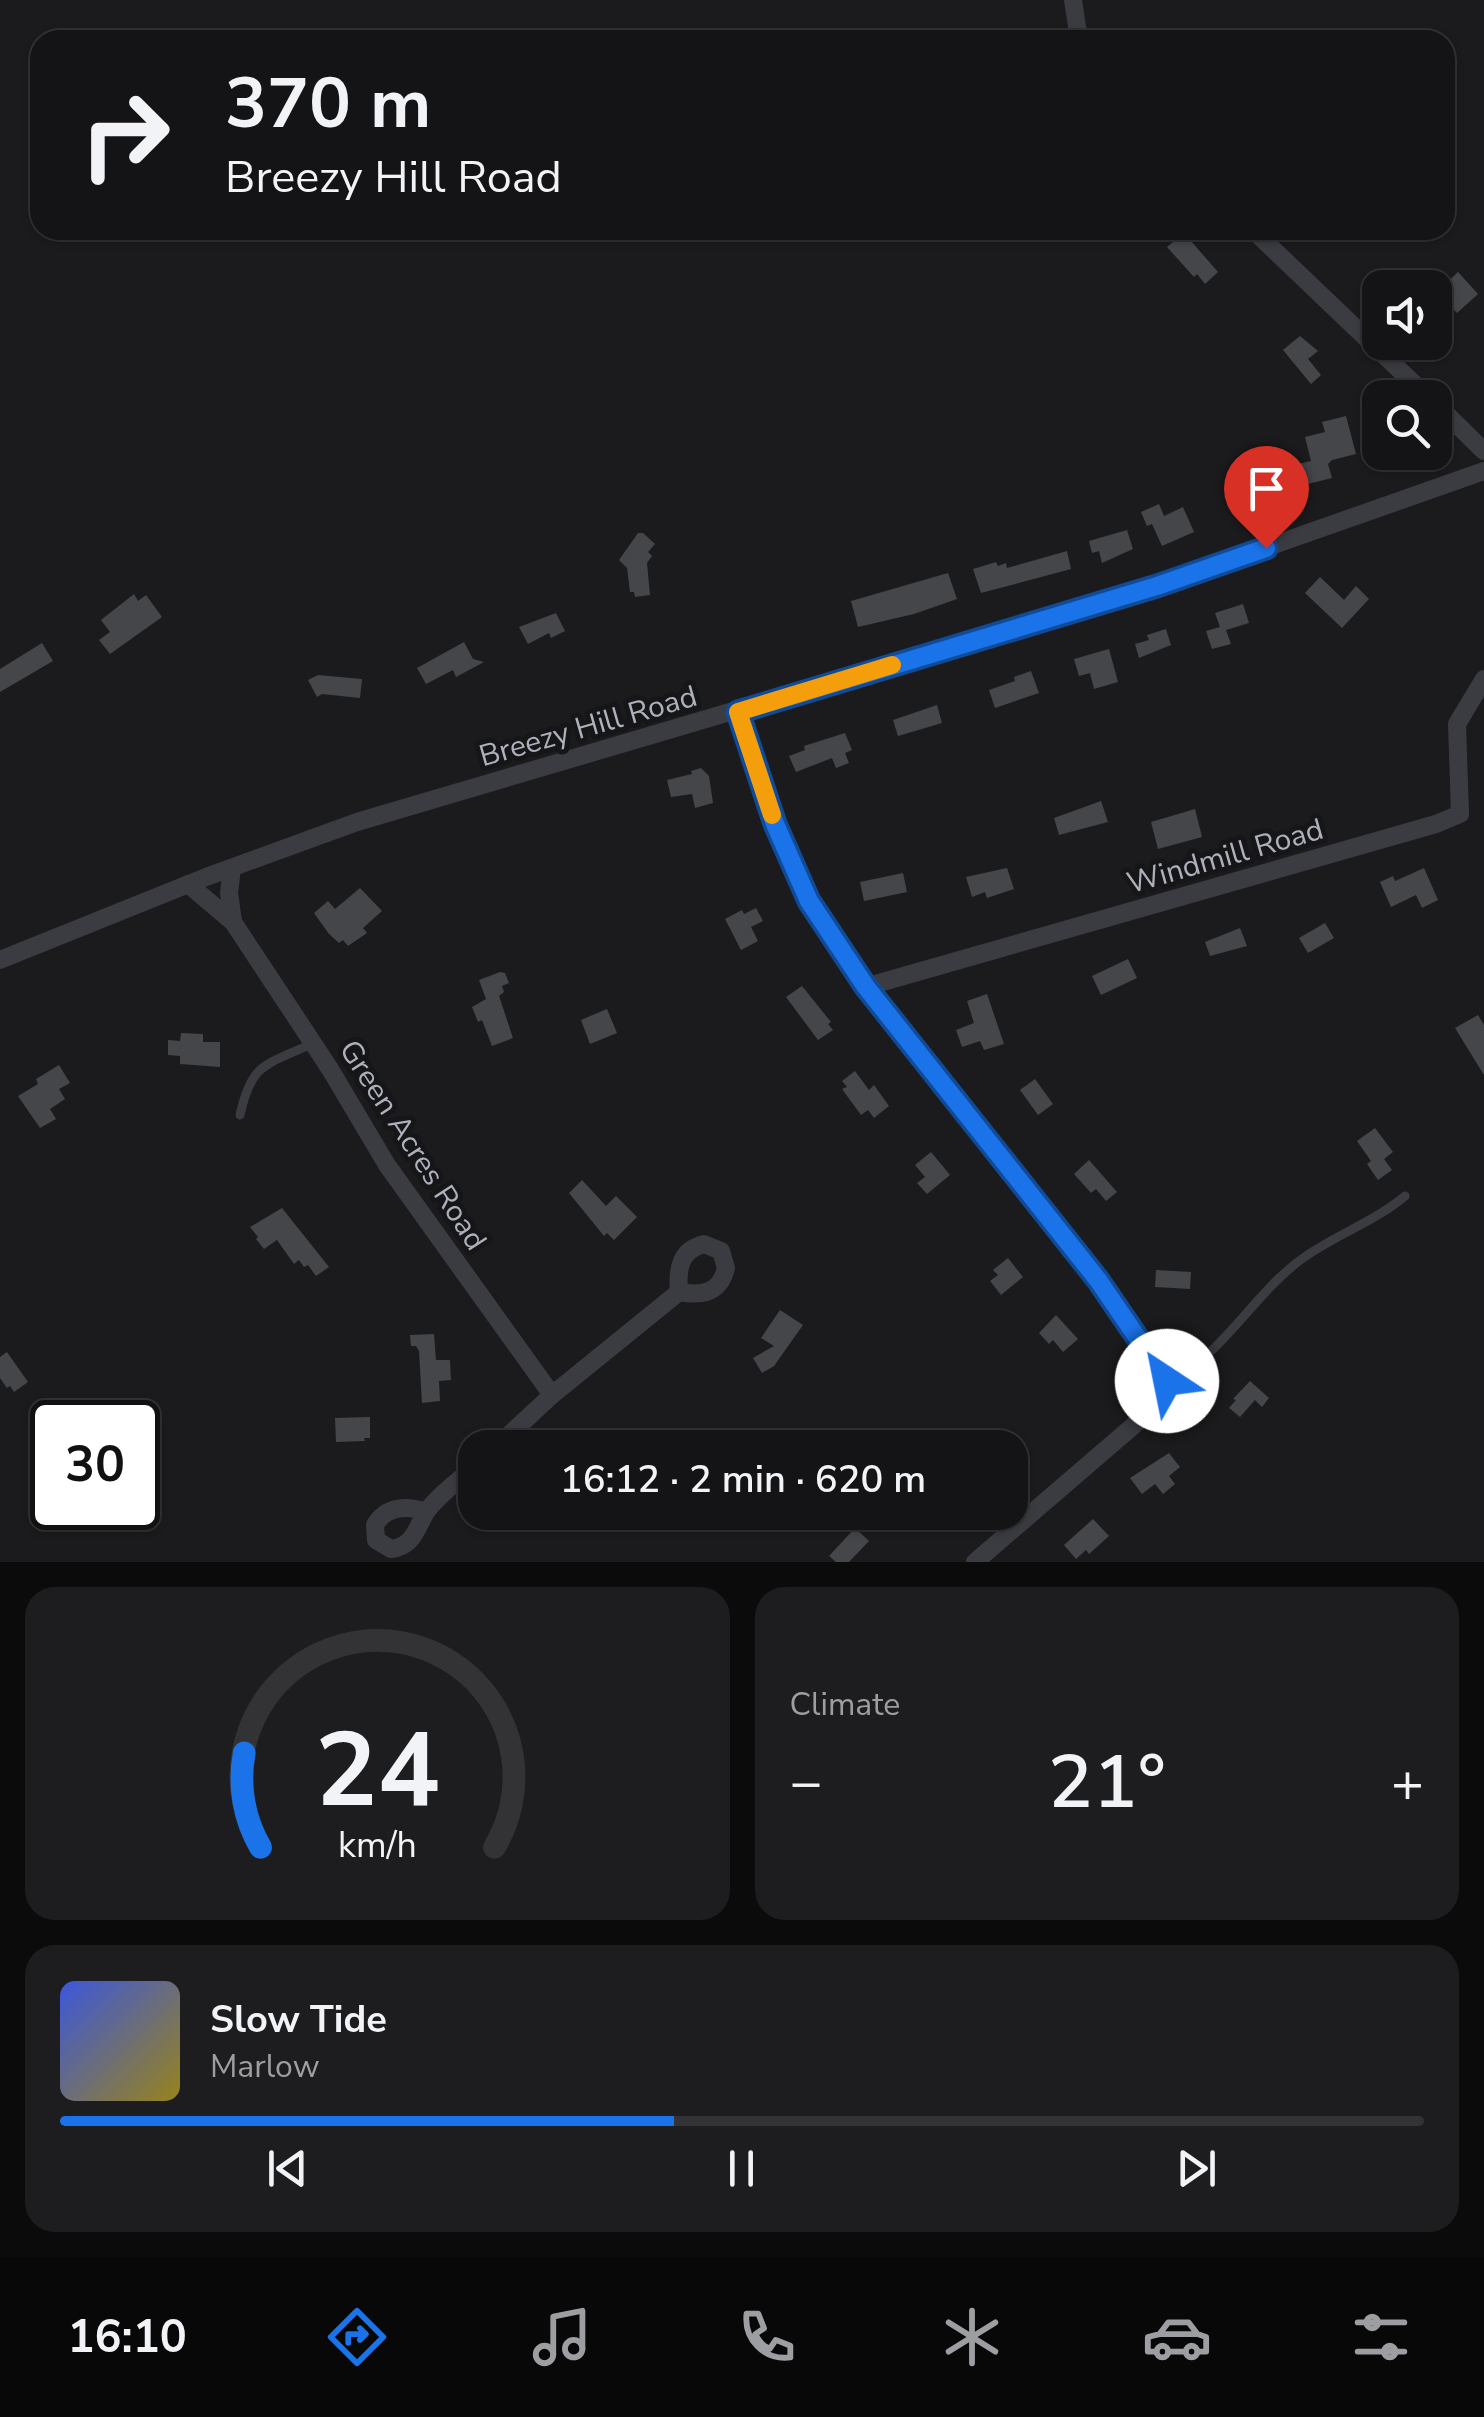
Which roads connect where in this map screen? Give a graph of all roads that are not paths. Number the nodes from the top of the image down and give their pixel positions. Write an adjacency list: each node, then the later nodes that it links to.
1 (1073, 0): 2 (street)
2 (1078, 30)
3 (1263, 240): 4 (street)
4 (1410, 380)
5 (1452, 420): 6 (street)
6 (1484, 451)
7 (1484, 471): 9 (street, Breezy Hill Road)
8 (1484, 679): 14 (street, Windmill Road)
9 (738, 712): 10 (street, Breezy Hill Road); 14 (street)
10 (232, 868): 11 (street, Breezy Hill Road); 12 (street)
11 (188, 884): 12 (street, Green Acres Road); 13 (street, Breezy Hill Road)
12 (233, 922): 15 (street, Green Acres Road)
13 (0, 960)
14 (866, 987): 20 (street)
15 (312, 1043): 16 (lane); 19 (street, Green Acres Road)
16 (240, 1115)
17 (1405, 1196): 20 (lane)
18 (679, 1292): 19 (street)
19 (552, 1395): 21 (street)
20 (1160, 1397): 24 (street)
21 (514, 1430)
22 (458, 1482): 23 (street)
23 (426, 1512)
24 (975, 1562)

